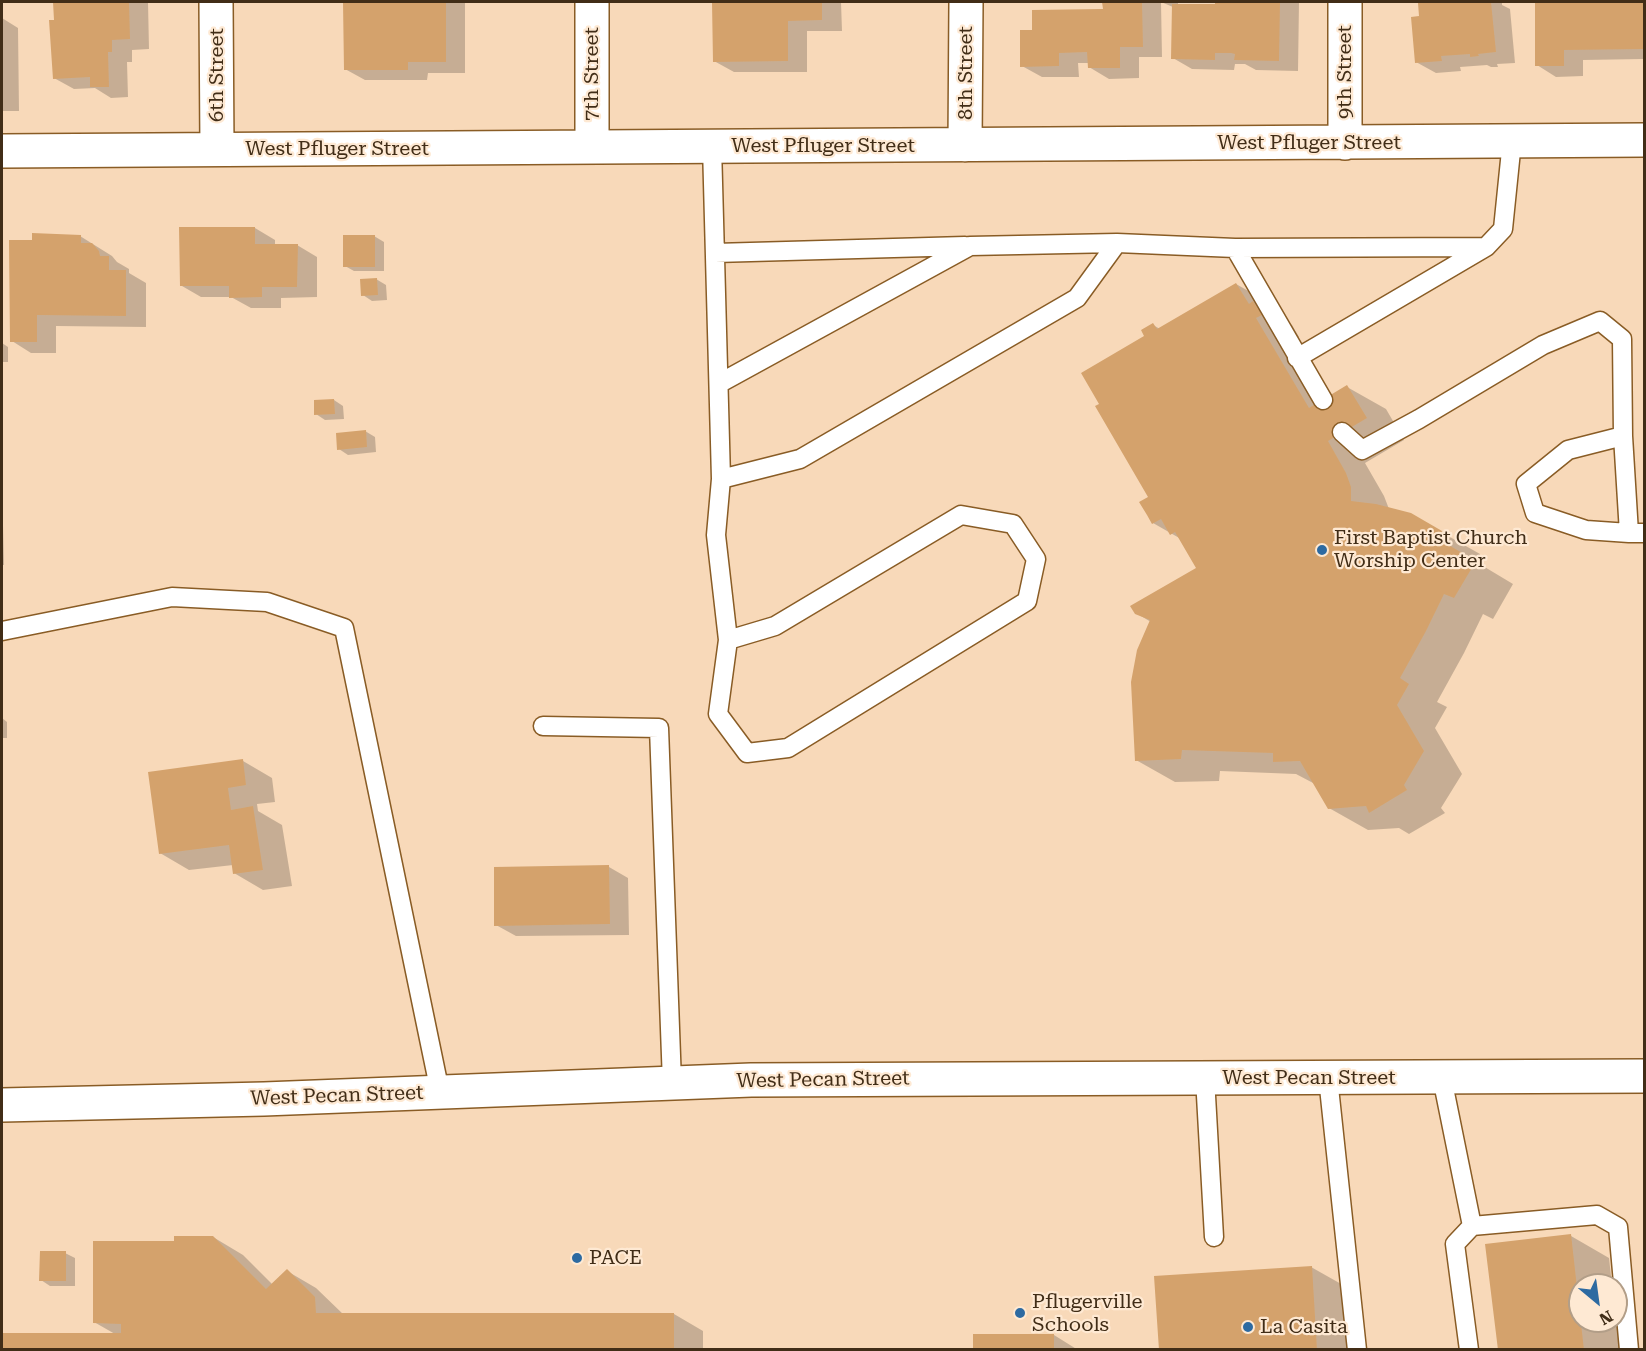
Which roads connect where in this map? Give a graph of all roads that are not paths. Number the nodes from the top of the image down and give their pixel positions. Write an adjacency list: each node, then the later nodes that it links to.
1 (216, 2): 11 (street, 6th Street)
2 (592, 2): 10 (street, 7th Street)
3 (966, 2): 8 (street, 8th Street)
4 (1345, 2): 7 (street, 9th Street)
5 (1644, 140): 6 (street, West Pfluger Street)
6 (1512, 141): 7 (street, West Pfluger Street); 15 (lane)
7 (1345, 142): 8 (street, West Pfluger Street)
8 (965, 145): 9 (street, West Pfluger Street)
9 (712, 146): 10 (street, West Pfluger Street); 17 (lane)
10 (592, 147): 11 (street, West Pfluger Street)
11 (217, 149): 12 (street, West Pfluger Street)
12 (2, 151)
13 (1117, 243): 14 (lane); 16 (lane); 23 (lane)
14 (970, 246): 17 (lane); 19 (lane)
15 (1486, 247): 16 (lane); 18 (lane)
16 (1235, 248): 18 (lane)
17 (715, 252): 19 (lane)
18 (1297, 358): 20 (lane)
19 (720, 383): 23 (lane)
20 (1323, 400)
21 (1342, 432): 22 (lane)
22 (1623, 436): 24 (lane); 24 (lane)
23 (721, 479): 26 (lane)
24 (1637, 533)
25 (2, 631): 33 (lane)
26 (728, 640): 26 (lane)
27 (543, 726): 32 (lane)
28 (1644, 1076): 31 (street, West Pecan Street)
29 (1205, 1078): 30 (street, West Pecan Street); 32 (street, West Pecan Street); 36 (lane)
30 (1329, 1078): 31 (street, West Pecan Street); 37 (lane)
31 (1442, 1078): 35 (lane)
32 (672, 1083): 33 (street, West Pecan Street)
33 (440, 1092): 34 (street, West Pecan Street)
34 (2, 1105)
35 (1472, 1226): 38 (lane); 39 (lane)
36 (1214, 1237)
37 (1357, 1350)
38 (1469, 1350)
39 (1629, 1350)

